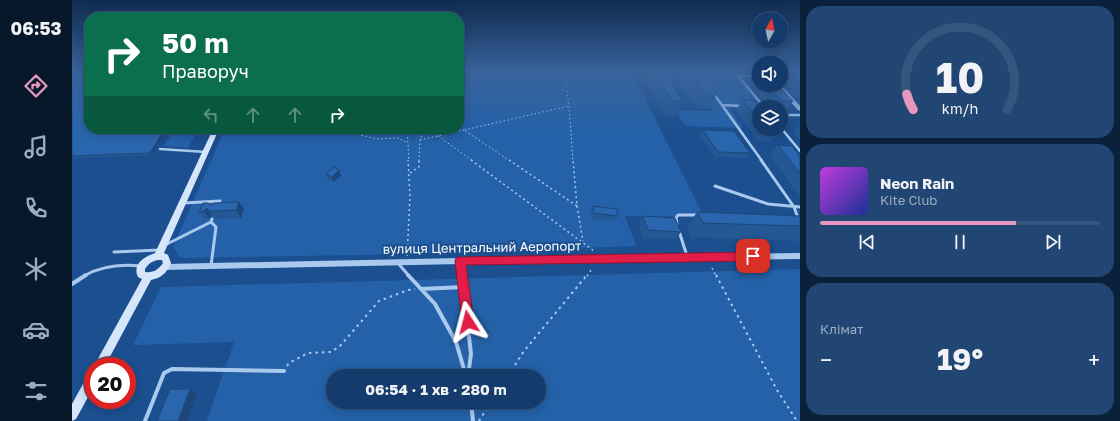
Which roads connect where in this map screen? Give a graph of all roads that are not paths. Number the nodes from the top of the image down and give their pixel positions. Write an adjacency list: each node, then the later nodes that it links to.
1 (712, 91): 5 (lane)
2 (750, 91): 4 (lane)
3 (784, 92): 7 (street)
4 (757, 100)
5 (722, 105): 6 (lane); 17 (lane)
6 (749, 106)
7 (800, 109)
8 (788, 115): 9 (lane)
9 (800, 115)
10 (214, 134): 14 (main road)
11 (788, 136): 13 (lane)
12 (160, 148): 14 (lane)
13 (800, 151)
14 (206, 152): 16 (main road)
15 (715, 186): 17 (lane)
16 (182, 203): 19 (lane); 22 (main road)
17 (794, 207): 18 (lane); 21 (lane)
18 (800, 208)
19 (216, 210)
20 (705, 215): 25 (lane)
21 (794, 219)
22 (160, 251): 23 (lane); 28 (main road); 29 (lane); 30 (main road)
23 (114, 252)
24 (800, 256): 25 (street, вулиця Центральний Аеропорт)
25 (687, 257): 26 (street, вулиця Центральний Аеропорт)
26 (460, 261): 27 (street, вулиця Центральний Аеропорт); 33 (lane)
27 (397, 262): 29 (street, вулиця Центральний Аеропорт); 34 (lane)
28 (142, 266): 31 (main road); 32 (lane)
29 (211, 266): 30 (street, вулиця Центральний Аеропорт)
30 (165, 267): 31 (main road)
31 (148, 276): 35 (main road)
32 (72, 284)
33 (463, 287): 34 (lane); 37 (lane)
34 (421, 288): 36 (lane)
35 (104, 357)
36 (465, 369)
37 (468, 369)
38 (284, 371): 42 (lane)
39 (84, 393): 41 (main road)
40 (472, 409): 43 (lane)
41 (72, 415)
42 (145, 421)
43 (473, 421)

